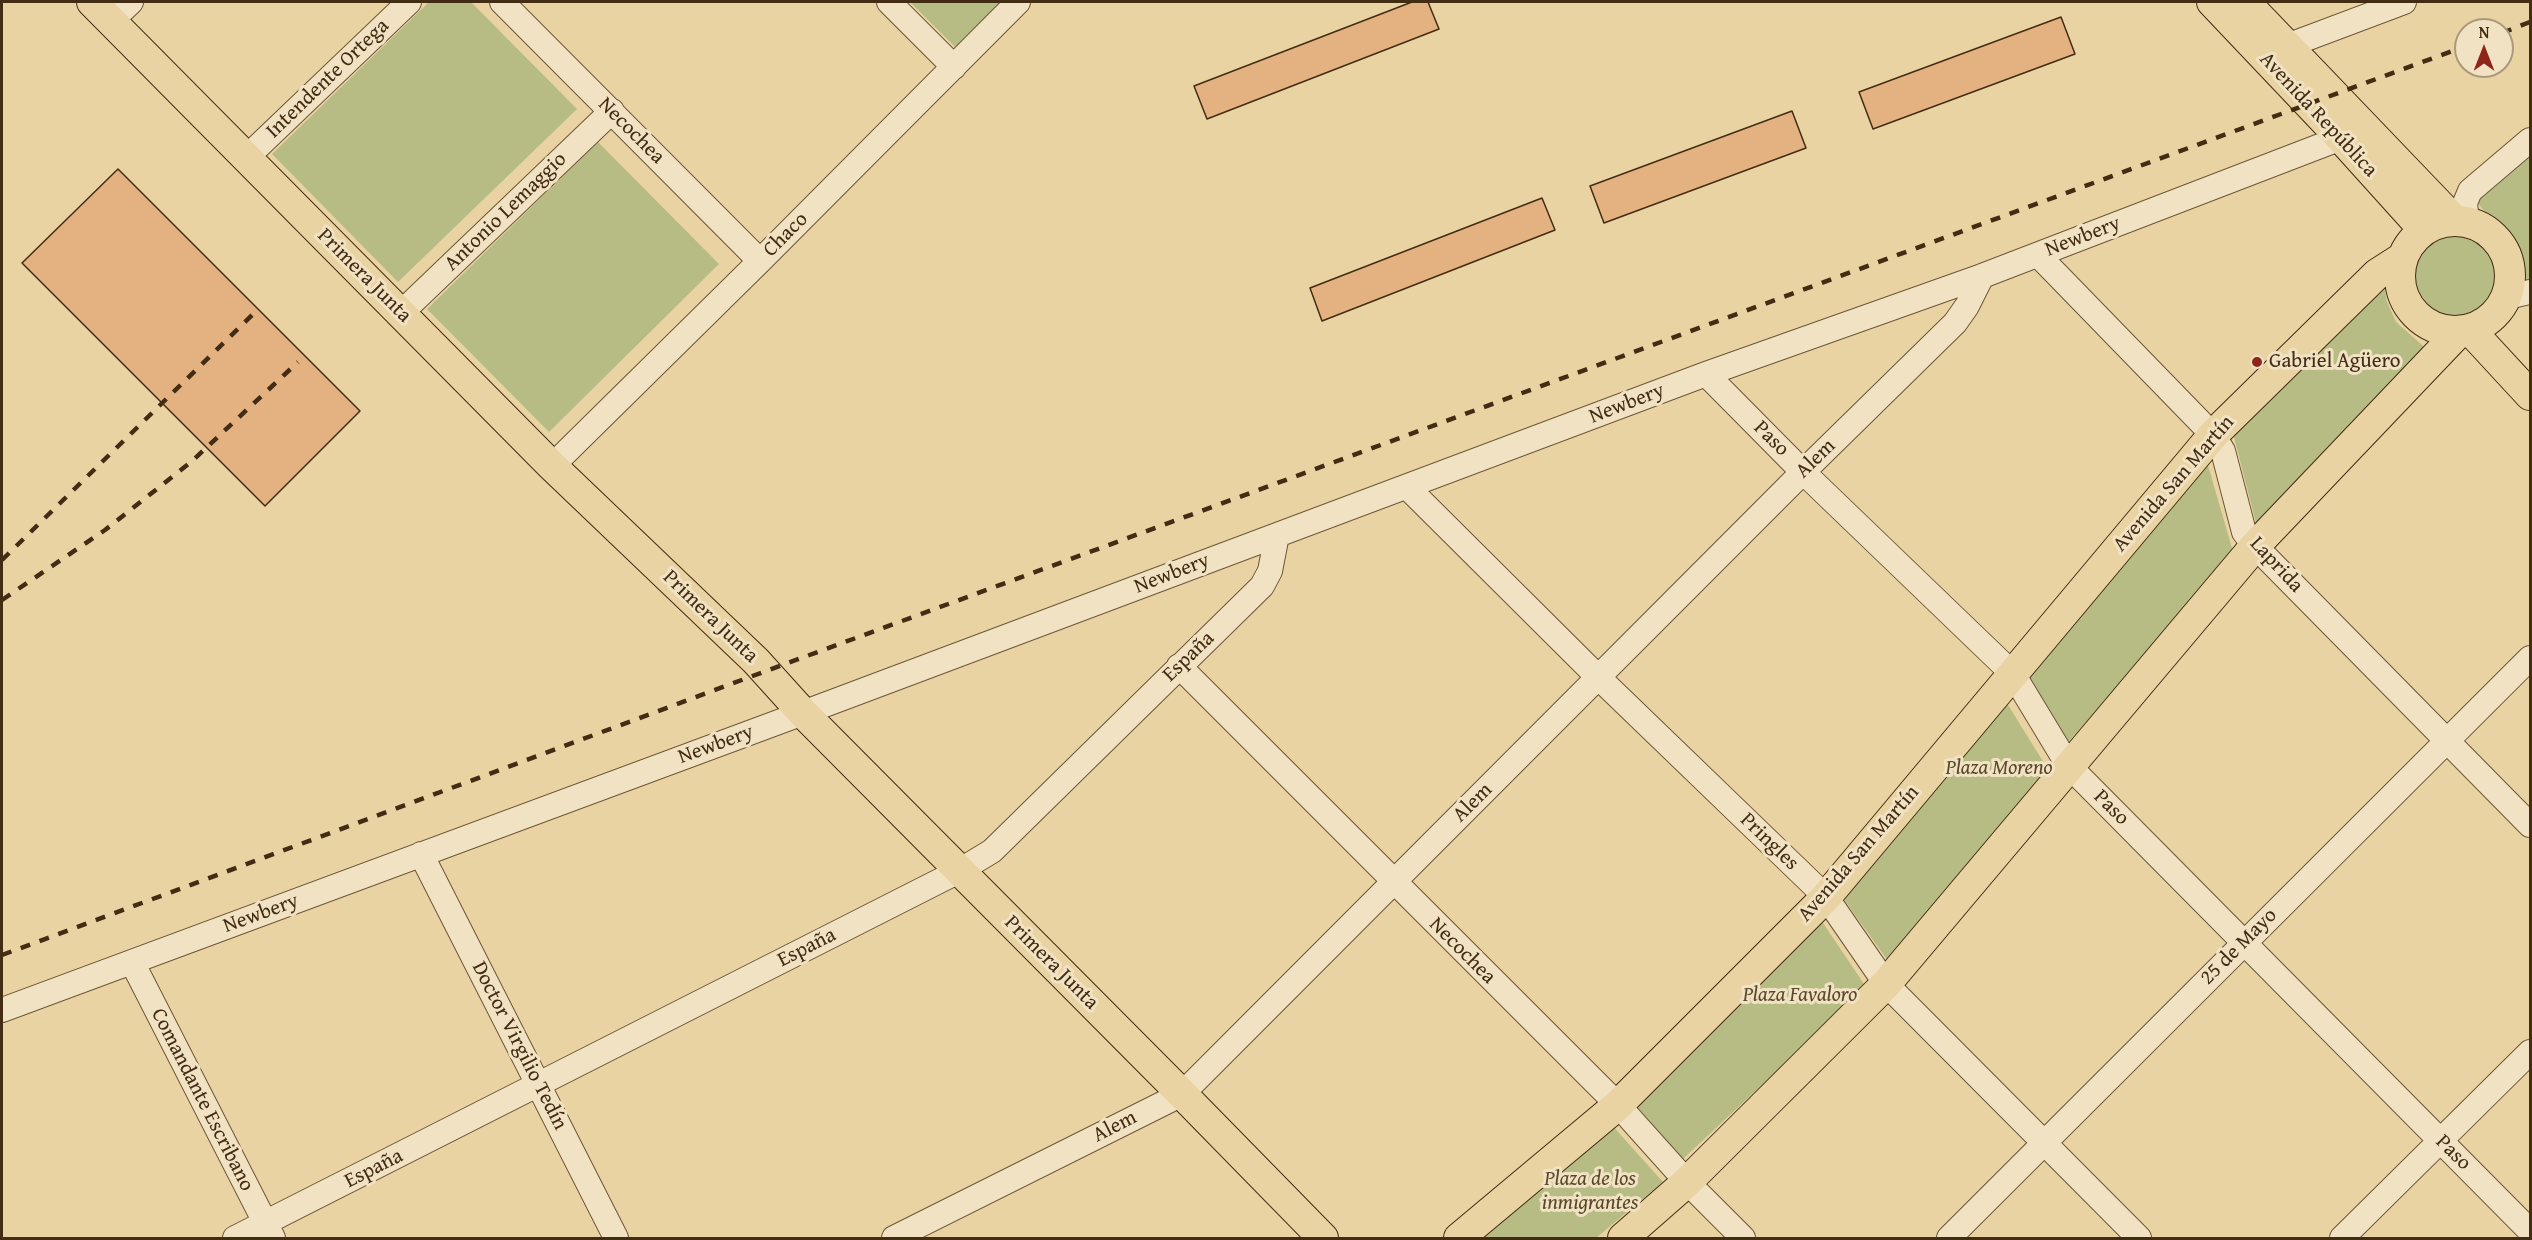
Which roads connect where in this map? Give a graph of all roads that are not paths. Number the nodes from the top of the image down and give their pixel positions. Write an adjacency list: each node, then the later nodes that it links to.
1 (409, 2): 14 (street, Intendente Ortega)
2 (502, 2): 11 (street, Necochea)
3 (888, 2): 10 (street)
4 (1018, 2): 10 (street, Chaco)
5 (2212, 2): 12 (main road, Avenida República)
6 (2245, 2): 9 (main road, Avenida República)
7 (2404, 2): 9 (street)
8 (111, 8): 14 (main road, Primera Junta)
9 (2287, 46): 15 (main road, Avenida República)
10 (954, 67): 19 (street, Chaco)
11 (612, 111): 19 (street, Necochea); 22 (street, Antonio Lemaggio)
12 (2341, 138): 16 (main road, Avenida República); 17 (street, Newbery)
13 (2530, 140): 15 (street)
14 (247, 158): 22 (main road, Primera Junta)
15 (2461, 221): 16 (main road); 21 (main road)
16 (2424, 230): 18 (main road)
17 (2038, 255): 20 (street, Newbery); 26 (street, Laprida)
18 (2402, 258): 23 (main road); 26 (main road, Avenida San Martín)
19 (760, 261): 27 (street, Chaco)
20 (1982, 276): 24 (street, Newbery); 28 (street, Alem)
21 (2519, 294): 23 (main road)
22 (401, 313): 27 (main road, Primera Junta)
23 (2464, 331): 25 (main road); 31 (main road)
24 (1706, 374): 28 (street, Paso); 29 (street, Newbery)
25 (2530, 395)
26 (2213, 435): 31 (street, Laprida); 34 (main road, Avenida San Martín)
27 (552, 466): 36 (main road, Primera Junta)
28 (1803, 472): 34 (street, Paso); 35 (street, Alem)
29 (1407, 486): 30 (street, Newbery); 35 (street, Pringles)
30 (1277, 535): 33 (street, España); 36 (street, Newbery)
31 (2255, 546): 37 (street, Laprida); 38 (main road)
32 (2530, 658): 37 (street, 25 de Mayo)
33 (1179, 666): 41 (street, España); 42 (street, Necochea)
34 (2013, 674): 38 (street, Paso); 43 (main road, Avenida San Martín)
35 (1598, 677): 42 (street, Alem); 43 (street, Pringles)
36 (803, 713): 40 (street, Newbery); 41 (main road, Primera Junta)
37 (2447, 740): 39 (street, Laprida); 44 (street, 25 de Mayo)
38 (2068, 765): 44 (street, Paso); 46 (main road)
39 (2530, 825)
40 (421, 854): 45 (street, Newbery); 49 (street, Doctor Virgilio Tedín)
41 (958, 871): 49 (street, España); 50 (main road, Primera Junta)
42 (1393, 882): 50 (street, Alem); 51 (street, Necochea)
43 (1826, 897): 46 (street, Pringles); 51 (main road, Avenida San Martín)
44 (2244, 942): 52 (street, Paso); 53 (street, 25 de Mayo)
45 (132, 962): 47 (street, Newbery); 55 (street, Comandante Escribano)
46 (1886, 984): 53 (street, Pringles); 54 (main road)
47 (2, 1010)
48 (2530, 1052): 52 (street)
49 (539, 1086): 55 (street, España); 58 (street, Doctor Virgilio Tedín)
50 (1182, 1094): 59 (street, Alem); 60 (main road, Primera Junta)
51 (1618, 1105): 54 (street, Necochea); 61 (main road, Avenida San Martín)
52 (2441, 1140): 56 (street, Paso); 66 (street)
53 (2044, 1143): 64 (street, 25 de Mayo); 65 (street, Pringles)
54 (1687, 1182): 62 (main road); 63 (street, Necochea)
55 (269, 1231): 57 (street, España)
56 (2530, 1231)
57 (235, 1239)
58 (616, 1239)
59 (894, 1239)
60 (1323, 1239)
61 (1459, 1239)
62 (1623, 1239)
63 (1743, 1239)
64 (1950, 1239)
65 (2139, 1239)
66 (2342, 1239)

